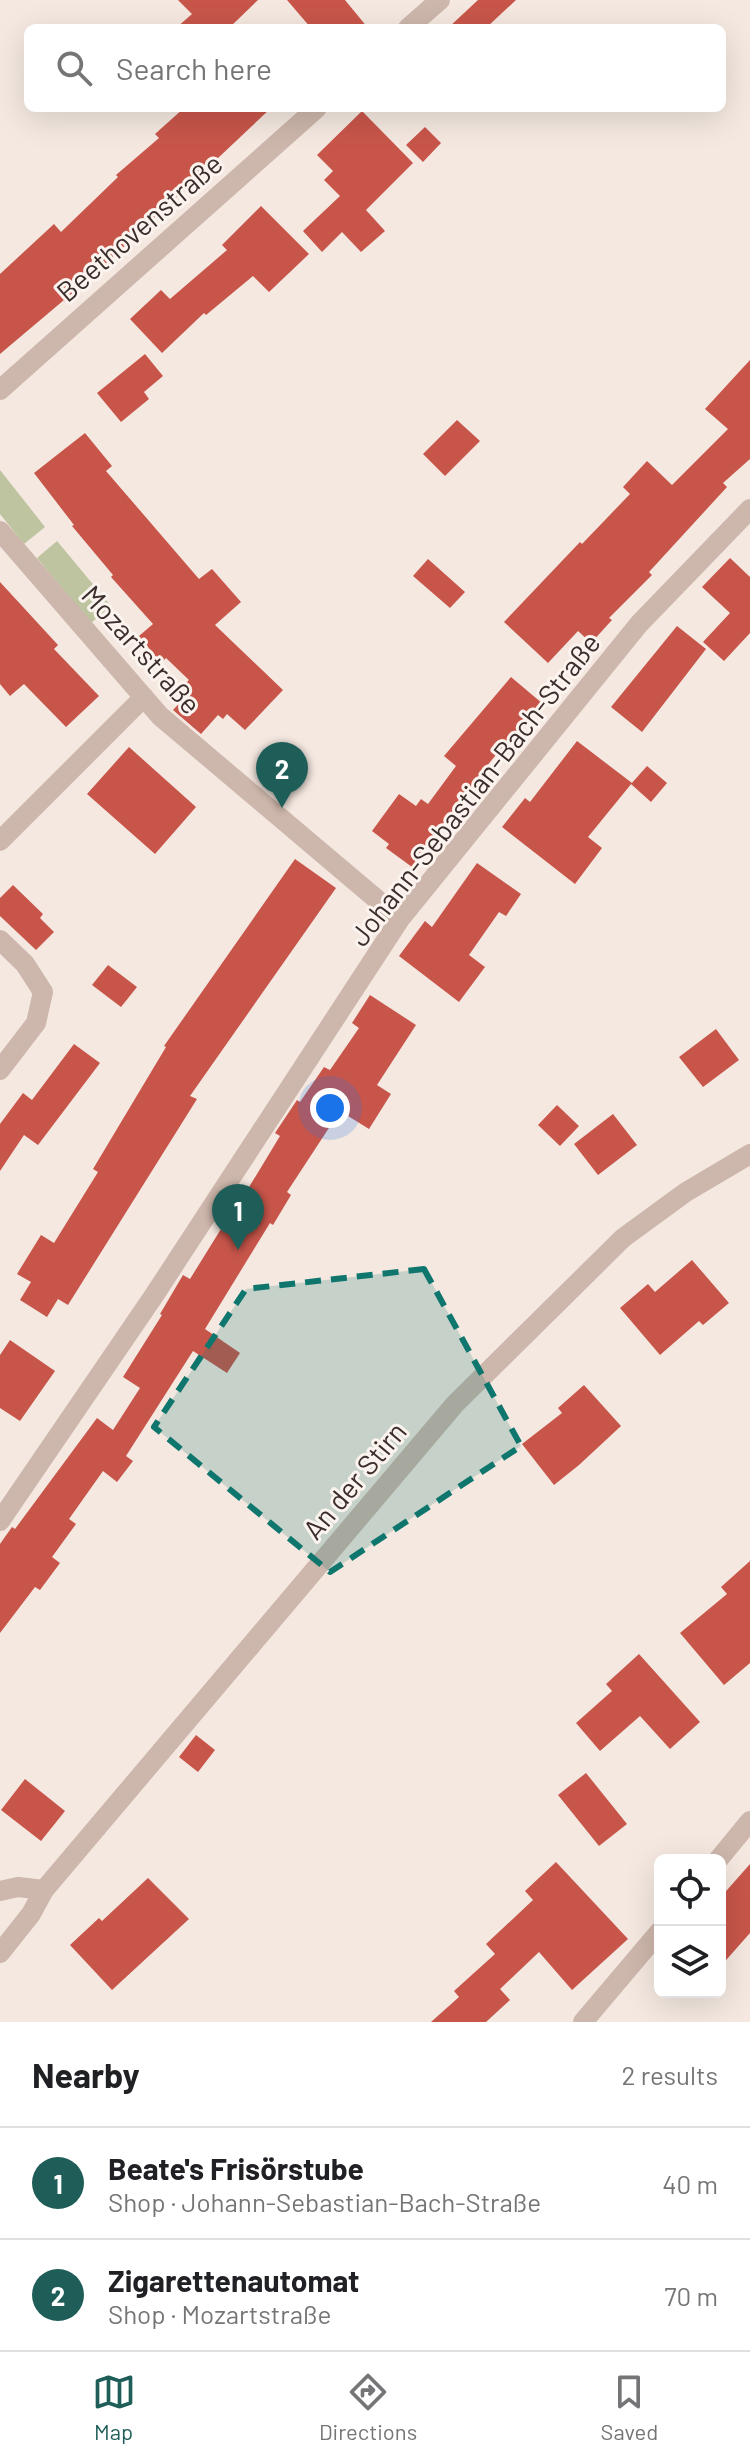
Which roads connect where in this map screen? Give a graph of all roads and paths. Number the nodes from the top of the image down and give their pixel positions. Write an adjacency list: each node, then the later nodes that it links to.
1 (440, 0): 2 (street)
2 (413, 24)
3 (313, 112): 4 (street, Beethovenstraße)
4 (0, 390)
5 (750, 509): 9 (street, Johann-Sebastian-Bach-Straße)
6 (0, 531): 7 (street, Mozartstraße)
7 (144, 697): 8 (street); 9 (street, Mozartstraße)
8 (0, 841)
9 (400, 919): 13 (street, Johann-Sebastian-Bach-Straße)
10 (0, 940): 11 (street)
11 (0, 1070)
12 (750, 1154): 16 (street, An der Stirn)
13 (0, 1521)
14 (750, 1821): 15 (street)
15 (723, 1854)
16 (44, 1890): 17 (street); 19 (street, An der Stirn)
17 (0, 1891)
18 (654, 1938): 20 (street)
19 (0, 1953)
20 (583, 2022)

